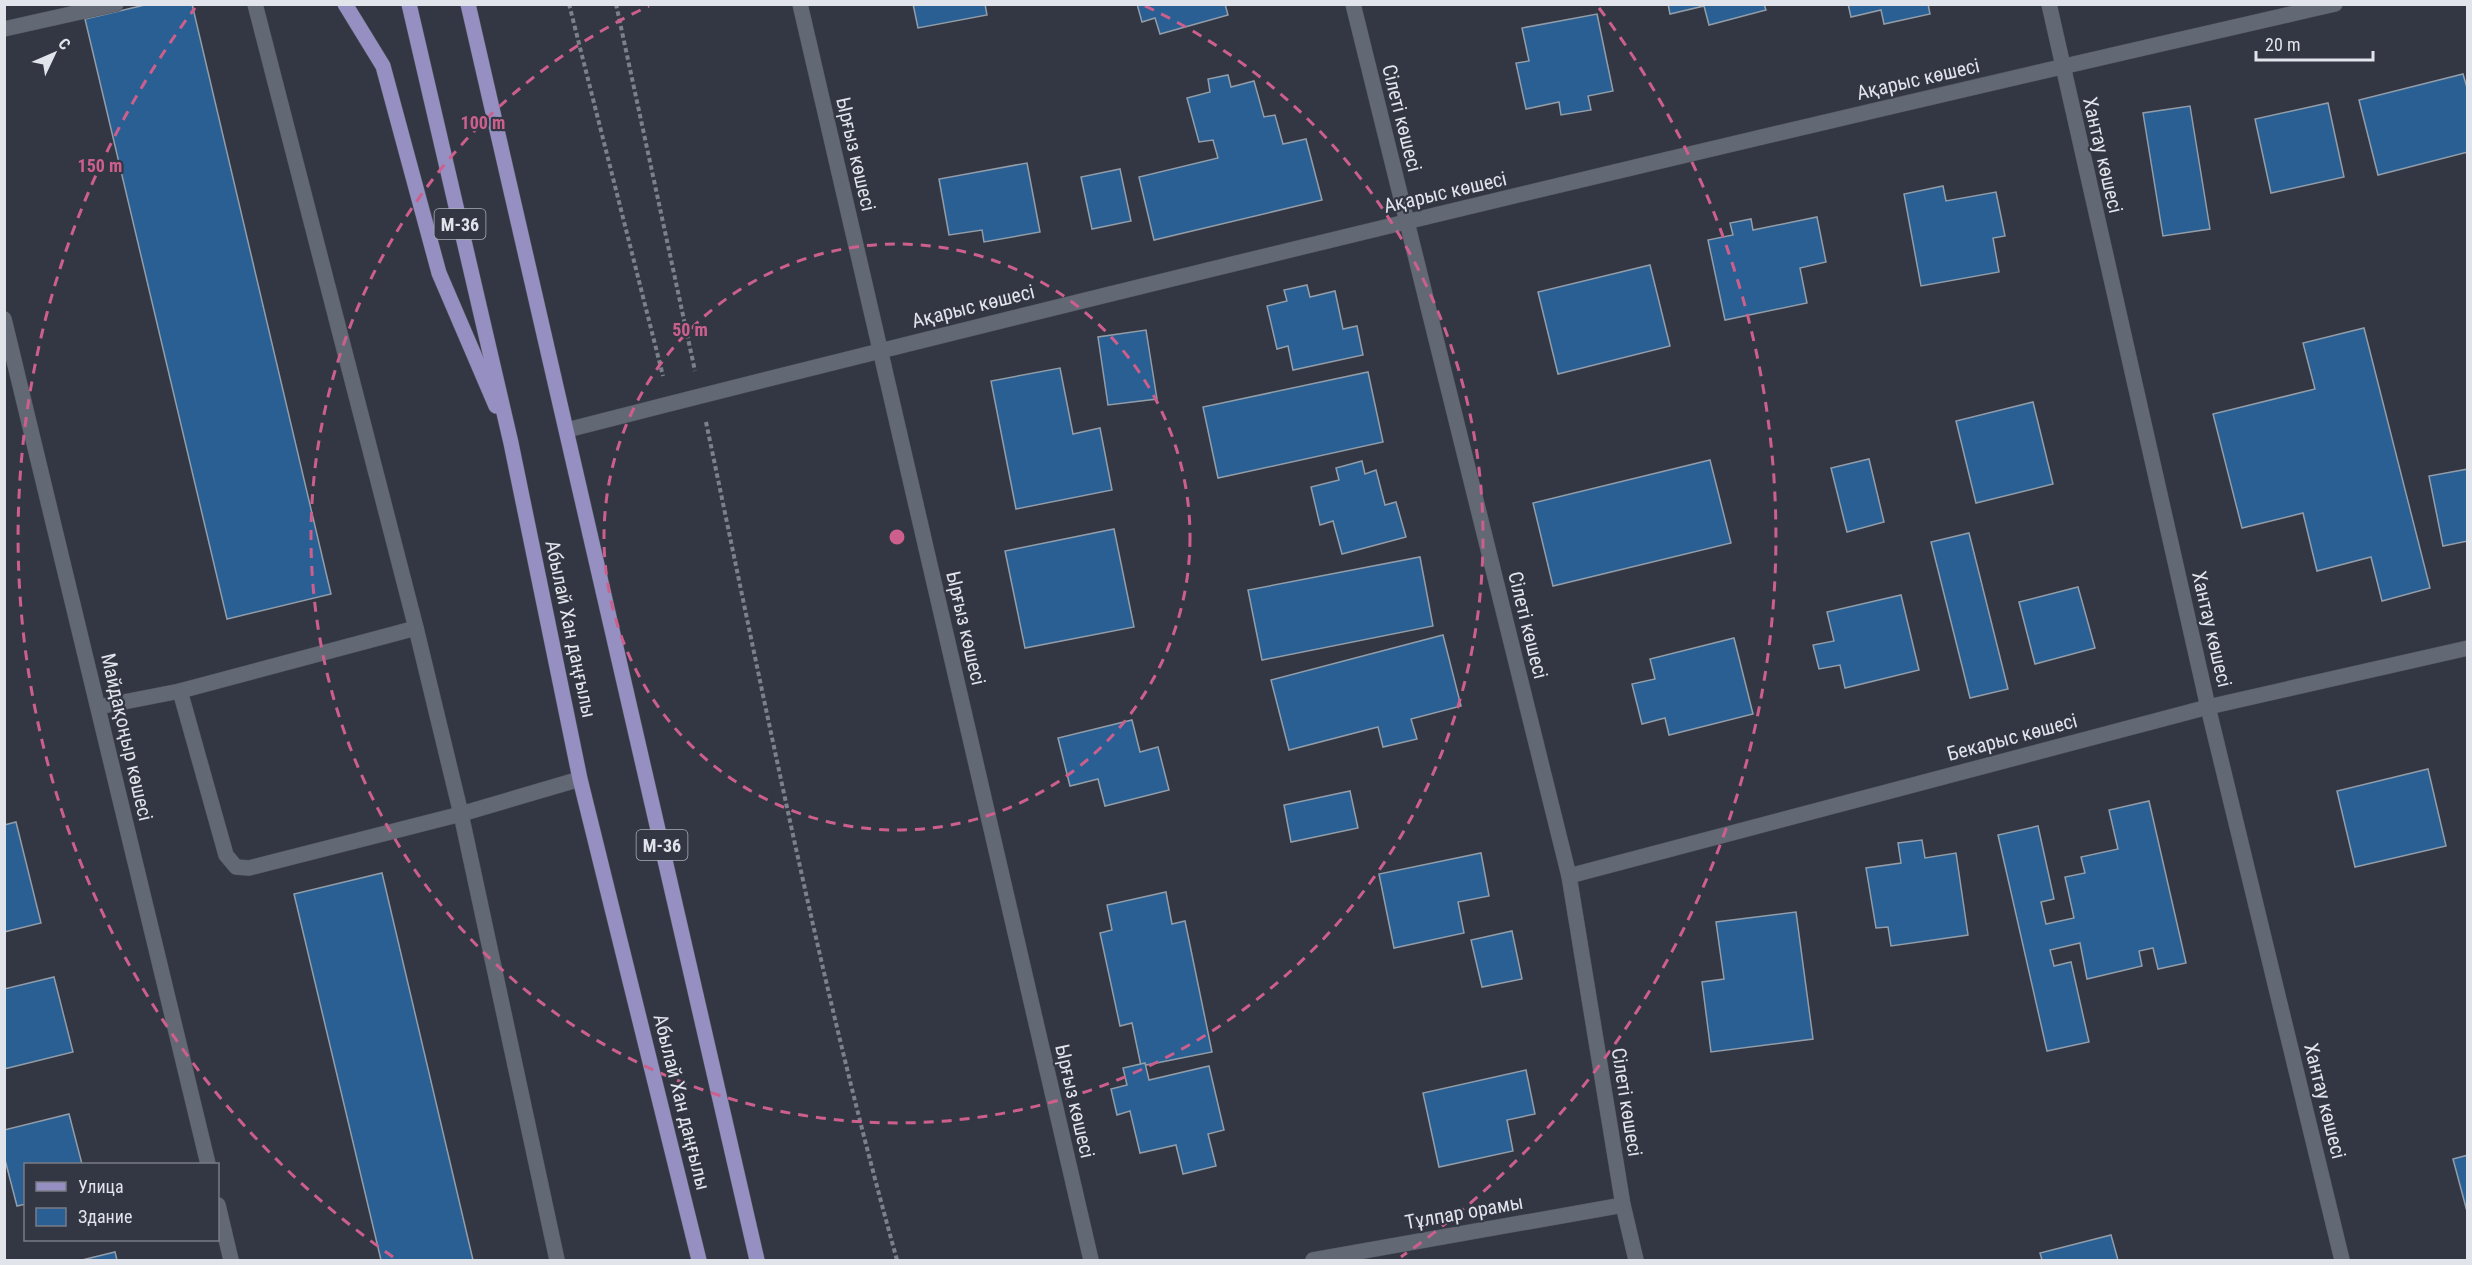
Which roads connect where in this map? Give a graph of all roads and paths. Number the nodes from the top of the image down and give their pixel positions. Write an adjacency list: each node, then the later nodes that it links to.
1 (116, 4): 12 (street)
2 (255, 4): 21 (street)
3 (345, 4): 20 (main road)
4 (409, 4): 20 (main road, Абылай Хан даңғылы / M-36)
5 (468, 4): 19 (main road, Абылай Хан даңғылы / M-36)
6 (570, 4): 18 (path)
7 (616, 4): 17 (path)
8 (800, 4): 16 (street, Ырғыз көшесі)
9 (1353, 4): 14 (street, Сілеті көшесі)
10 (2049, 4): 13 (street, Хантау көшесі)
11 (2335, 4): 13 (street, Ақарыс көшесі)
12 (4, 29)
13 (2062, 67): 14 (street, Ақарыс көшесі); 25 (street, Хантау көшесі)
14 (1405, 223): 16 (street, Ақарыс көшесі); 28 (street, Сілеті көшесі)
15 (4, 319): 24 (street, Майдақоңыр көшесі)
16 (880, 350): 17 (street, Ақарыс көшесі); 37 (street, Ырғыз көшесі)
17 (700, 396): 18 (street, Ақарыс көшесі); 36 (path)
18 (670, 404): 19 (street, Ақарыс көшесі)
19 (567, 430): 35 (main road, Абылай Хан даңғылы / M-36)
20 (511, 443): 26 (main road, Абылай Хан даңғылы / M-36)
21 (416, 628): 23 (street); 27 (street)
22 (2468, 648): 25 (street, Бекарыс көшесі)
23 (180, 691): 24 (street); 27 (street)
24 (98, 707): 29 (street, Майдақоңыр көшесі)
25 (2208, 707): 28 (street, Бекарыс көшесі); 40 (street, Хантау көшесі)
26 (580, 779): 27 (street); 34 (main road, Абылай Хан даңғылы / M-36)
27 (461, 814): 33 (street)
28 (1569, 876): 30 (street, Сілеті көшесі)
29 (208, 1163)
30 (1623, 1204): 38 (street, Тұлпар орамы); 39 (street, Сілеті көшесі)
31 (219, 1209): 32 (street)
32 (231, 1260)
33 (557, 1260)
34 (699, 1260)
35 (758, 1260)
36 (897, 1260)
37 (1091, 1260)
38 (1313, 1260)
39 (1636, 1260)
40 (2342, 1260)

